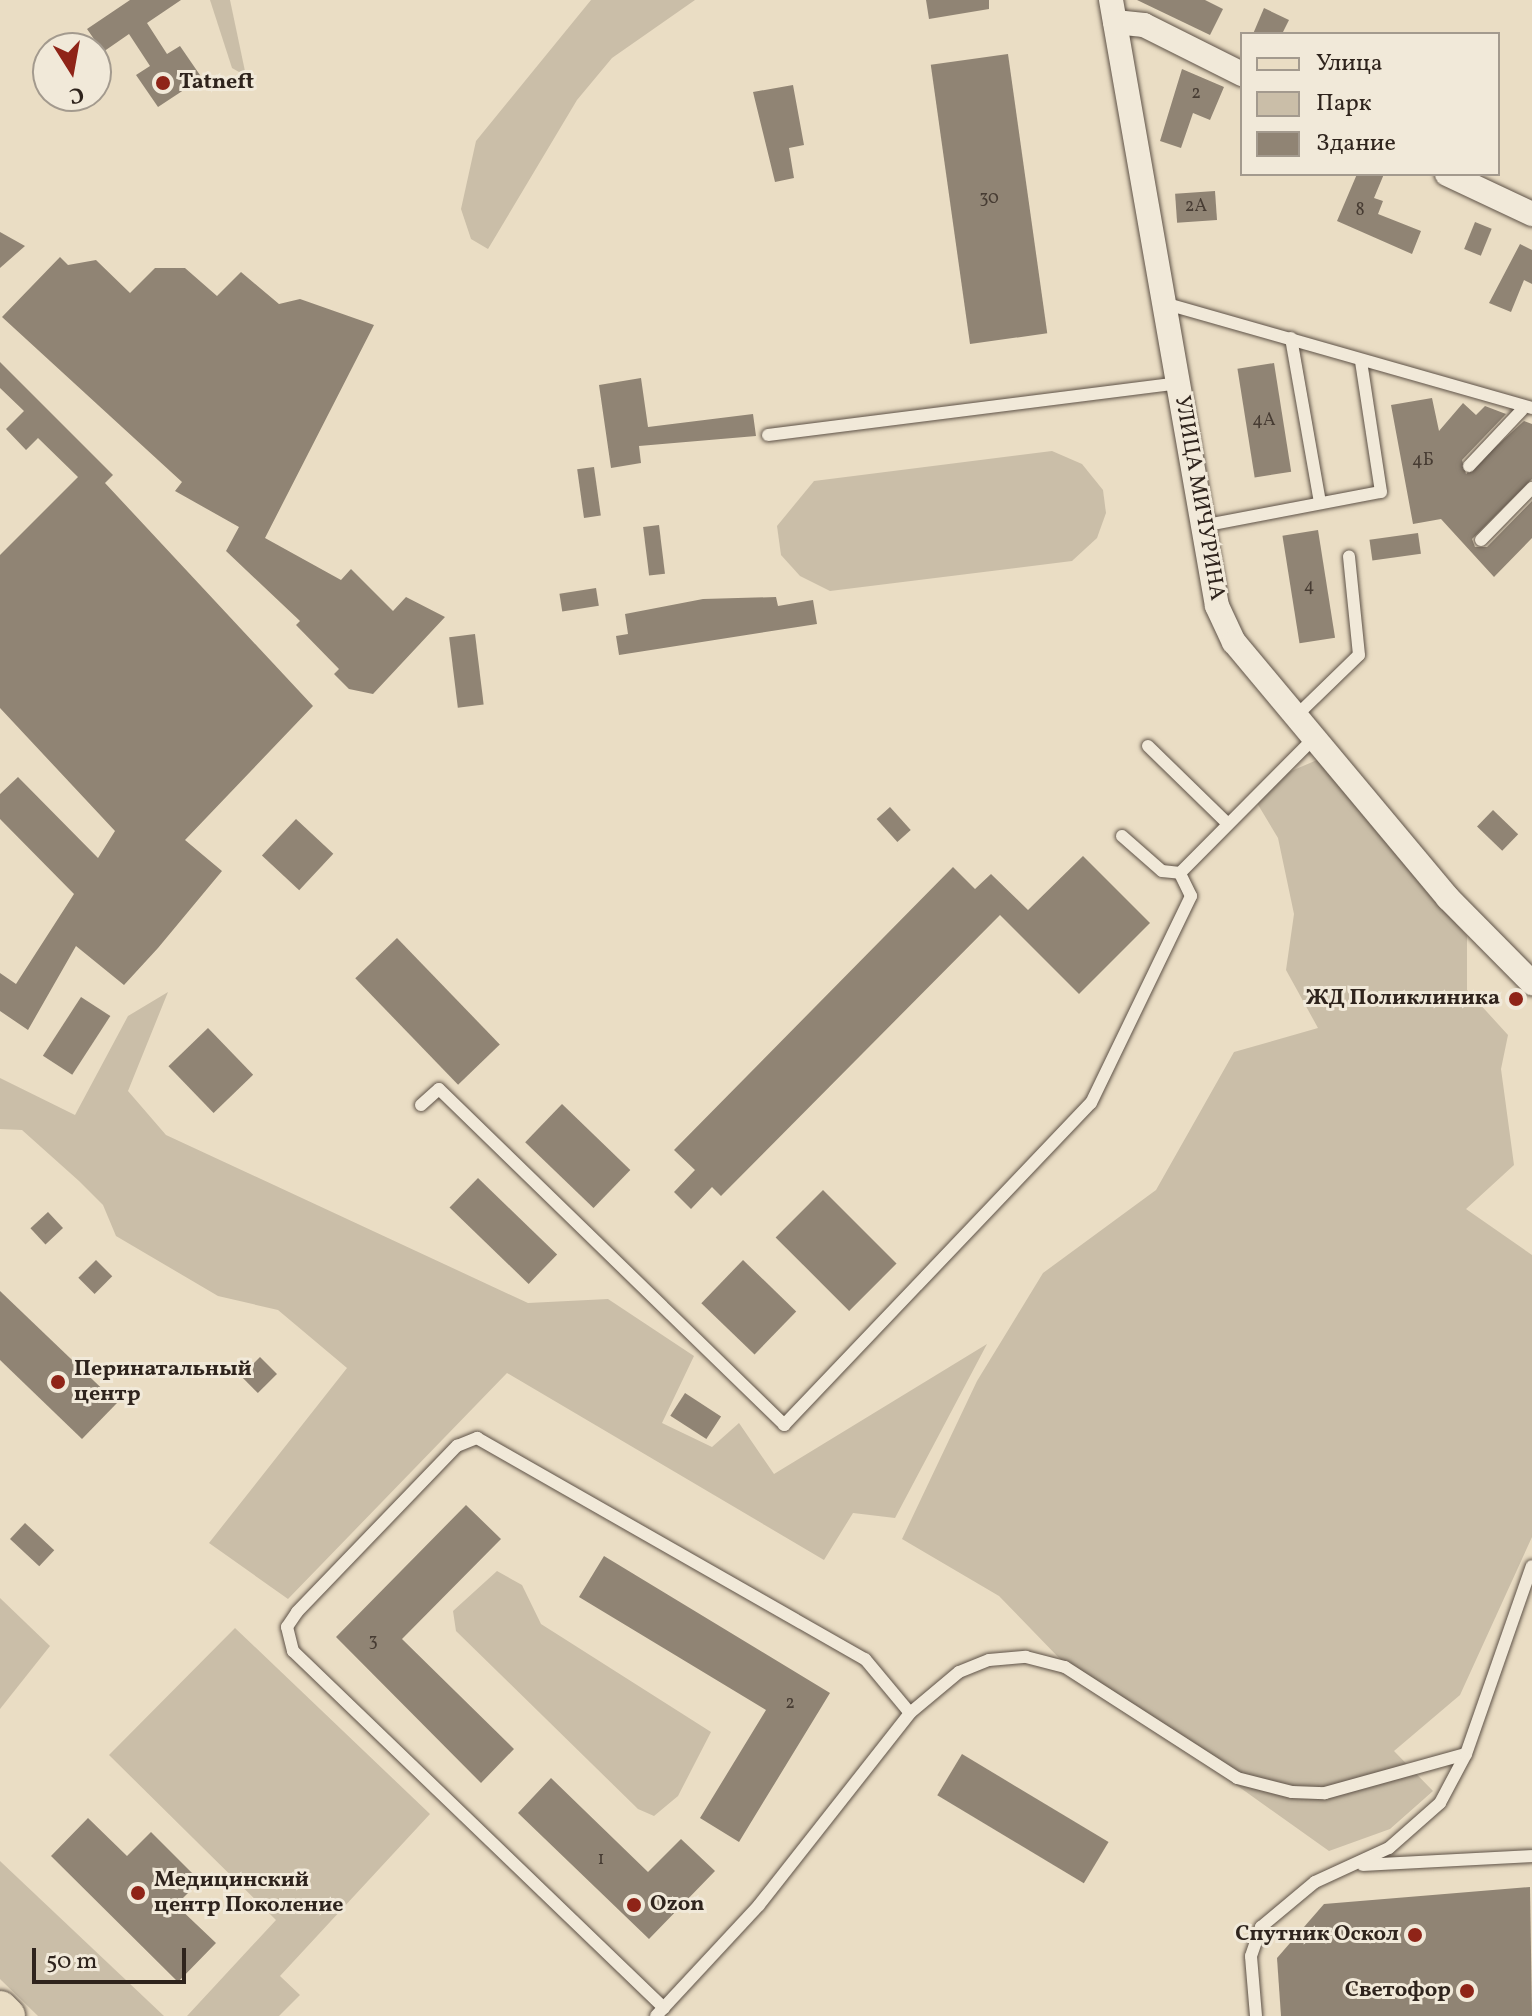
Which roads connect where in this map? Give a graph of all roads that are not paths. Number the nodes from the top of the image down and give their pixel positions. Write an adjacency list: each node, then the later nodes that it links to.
1 (1113, 11): 2 (street); 5 (street, УЛИЦА МИЧУРИНА)
2 (1240, 73)
3 (1451, 176): 4 (street)
4 (1532, 214)
5 (1167, 304): 6 (lane); 8 (street, УЛИЦА МИЧУРИНА)
6 (1291, 338): 7 (lane); 13 (lane)
7 (1361, 361): 9 (lane); 13 (lane)
8 (1178, 383): 10 (lane); 14 (street, УЛИЦА МИЧУРИНА)
9 (1527, 409): 11 (lane)
10 (768, 435)
11 (1469, 466)
12 (1532, 488): 15 (lane)
13 (1320, 502): 14 (lane)
14 (1202, 526): 17 (street, УЛИЦА МИЧУРИНА)
15 (1481, 540)
16 (1349, 557): 17 (lane)
17 (1297, 715): 18 (street, УЛИЦА МИЧУРИНА)
18 (1315, 737): 20 (lane); 23 (street, УЛИЦА МИЧУРИНА)
19 (1148, 746): 20 (lane)
20 (1227, 823): 22 (lane)
21 (1122, 836): 22 (lane)
22 (1180, 873): 24 (lane)
23 (1532, 983)
24 (421, 1105)
25 (1532, 1566): 27 (lane)
26 (910, 1713): 27 (lane); 31 (lane); 31 (lane)
27 (1466, 1754): 29 (lane)
28 (1532, 1856): 29 (lane)
29 (1360, 1866): 34 (lane)
30 (0, 2009): 32 (main road)
31 (662, 2010): 33 (lane)
32 (7, 2016)
33 (677, 2016)
34 (1256, 2016)

